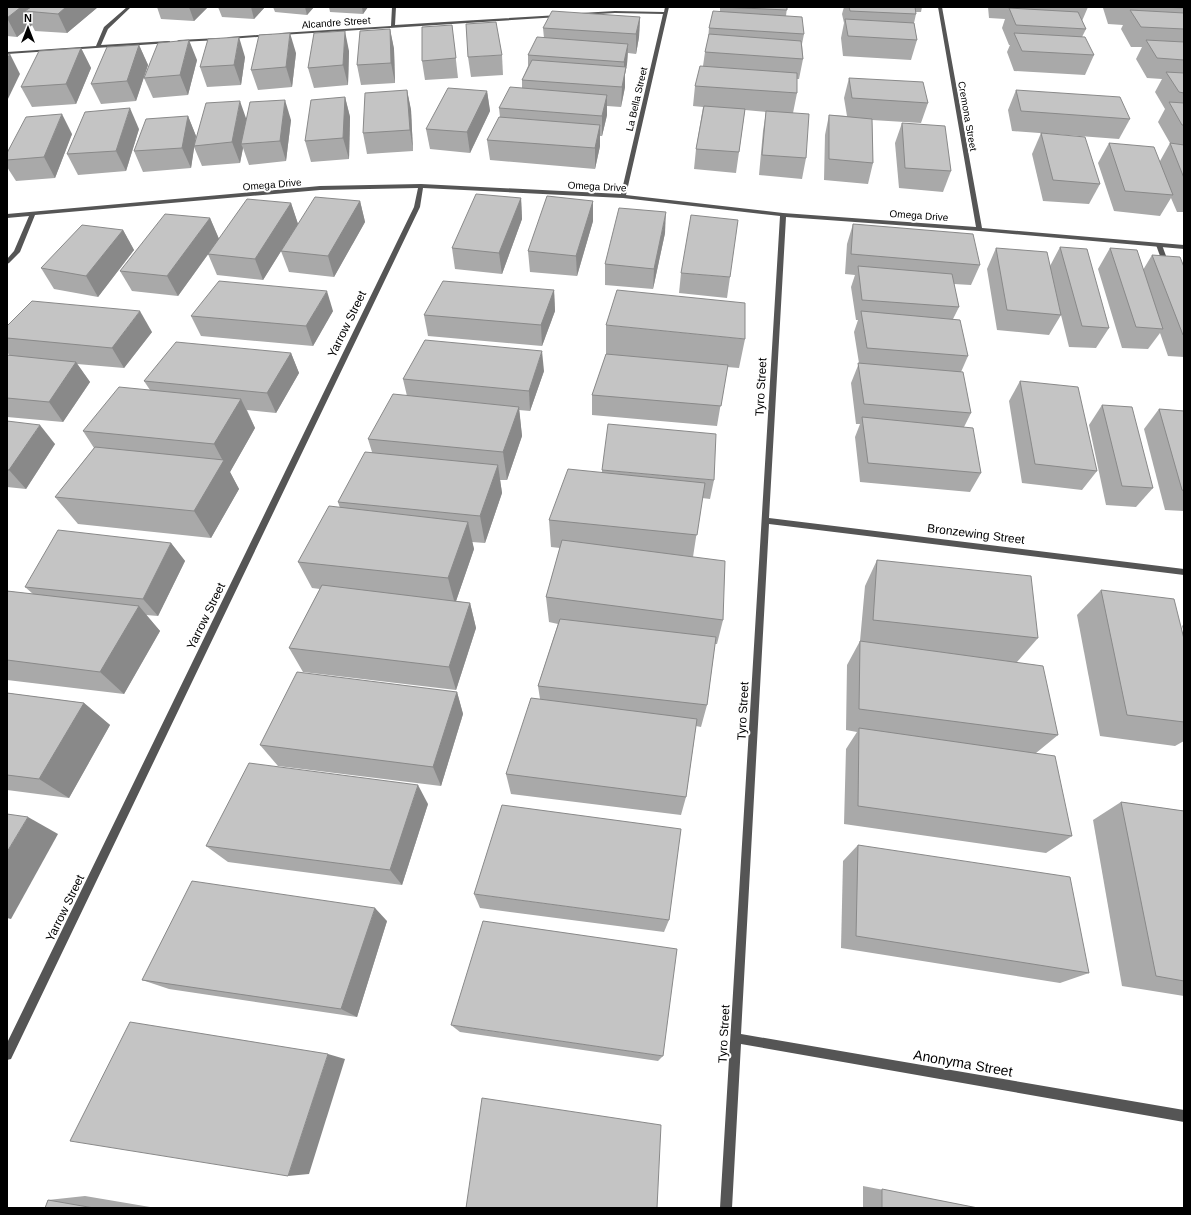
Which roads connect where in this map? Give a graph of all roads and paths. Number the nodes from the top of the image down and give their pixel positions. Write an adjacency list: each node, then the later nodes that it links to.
1 (129, 7): 9 (street)
2 (394, 7): 8 (street)
3 (667, 7): 5 (street, La Bella Street)
4 (940, 7): 16 (street, Cremona Street)
5 (666, 13): 7 (street); 12 (street, La Bella Street)
6 (568, 15): 8 (street, Alcandre Street)
7 (575, 15)
8 (393, 27): 9 (street, Alcandre Street)
9 (98, 47): 10 (street, Alcandre Street)
10 (7, 53)
11 (421, 186): 12 (street, Omega Drive); 13 (street, Omega Drive); 24 (street, Yarrow Street)
12 (623, 196): 14 (street, Omega Drive)
13 (33, 213): 15 (street, Omega Drive); 19 (street)
14 (783, 215): 16 (street, Omega Drive); 21 (street, Tyro Street)
15 (7, 216)
16 (979, 229): 17 (street, Omega Drive)
17 (1159, 245): 18 (street, Omega Drive); 20 (street)
18 (1184, 247)
19 (7, 262)
20 (1170, 274)
21 (766, 521): 22 (street, Bronzewing Street); 23 (street, Tyro Street)
22 (1184, 572)
23 (736, 1038): 25 (street, Anonyma Street); 26 (street, Tyro Street)
24 (7, 1055)
25 (1184, 1116)
26 (726, 1208)

